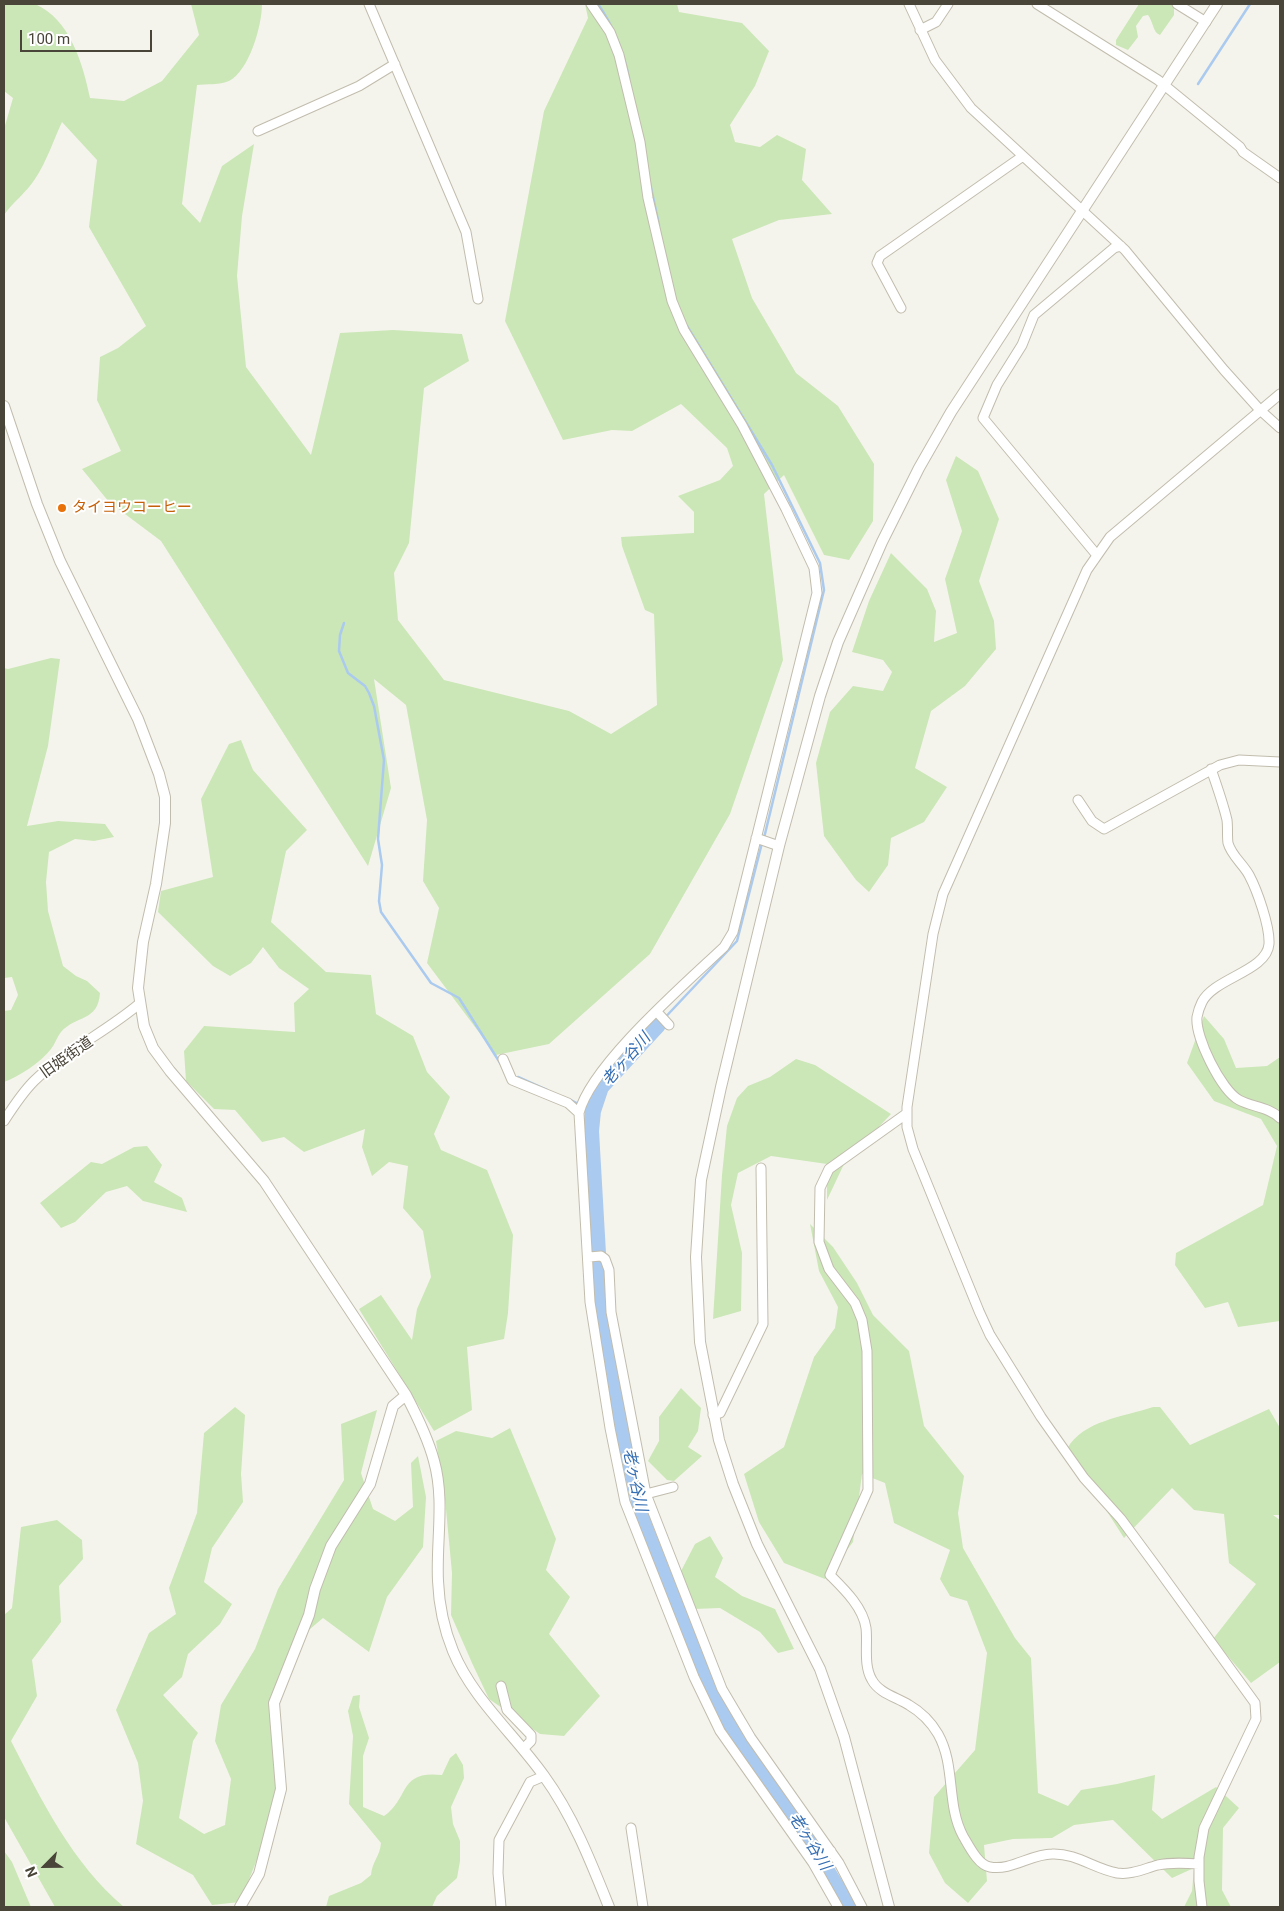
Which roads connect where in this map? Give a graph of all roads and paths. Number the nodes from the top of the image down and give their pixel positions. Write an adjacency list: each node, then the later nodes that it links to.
1 (369, 4): 10 (street)
2 (591, 4): 27 (street)
3 (909, 4): 9 (street)
4 (948, 4): 9 (street)
5 (1036, 4): 11 (street)
6 (1177, 4): 8 (street)
7 (1217, 4): 8 (street)
8 (1206, 22): 11 (street)
9 (920, 30): 13 (street)
10 (395, 64): 12 (street); 17 (street)
11 (1164, 85): 14 (street); 15 (street)
12 (258, 131)
13 (1023, 156): 15 (street); 18 (street)
14 (1280, 178)
15 (1082, 210): 16 (street); 28 (street)
16 (1121, 246): 21 (street); 23 (street)
17 (478, 299)
18 (901, 308)
19 (1280, 394): 21 (street)
20 (4, 406): 29 (street)
21 (1260, 410): 22 (street); 23 (street)
22 (1280, 428)
23 (1096, 554): 34 (street)
24 (1280, 762): 25 (street)
25 (1210, 769): 26 (street); 35 (street)
26 (1078, 800)
27 (758, 838): 28 (street); 30 (street)
28 (775, 844): 40 (street)
29 (140, 1004): 36 (street, 旧姫街道); 39 (street)
30 (656, 1012): 31 (street); 33 (street)
31 (669, 1025)
32 (503, 1059): 33 (street)
33 (580, 1108): 38 (street)
34 (906, 1114): 49 (street); 49 (street)
35 (1280, 1118)
36 (4, 1121)
37 (761, 1168): 40 (street)
38 (588, 1257): 42 (street); 48 (street)
39 (406, 1395): 44 (street); 50 (street)
40 (713, 1415): 56 (street)
41 (673, 1487): 42 (street)
42 (646, 1494): 47 (street)
43 (501, 1686): 44 (street)
44 (524, 1748): 45 (street)
45 (544, 1776): 51 (street); 52 (street)
46 (632, 1828): 53 (street)
47 (831, 1851): 48 (street); 55 (street)
48 (813, 1863): 54 (street)
49 (1199, 1864): 57 (street)
50 (240, 1907)
51 (501, 1907)
52 (609, 1907)
53 (643, 1907)
54 (838, 1907)
55 (862, 1907)
56 (889, 1907)
57 (1202, 1907)

